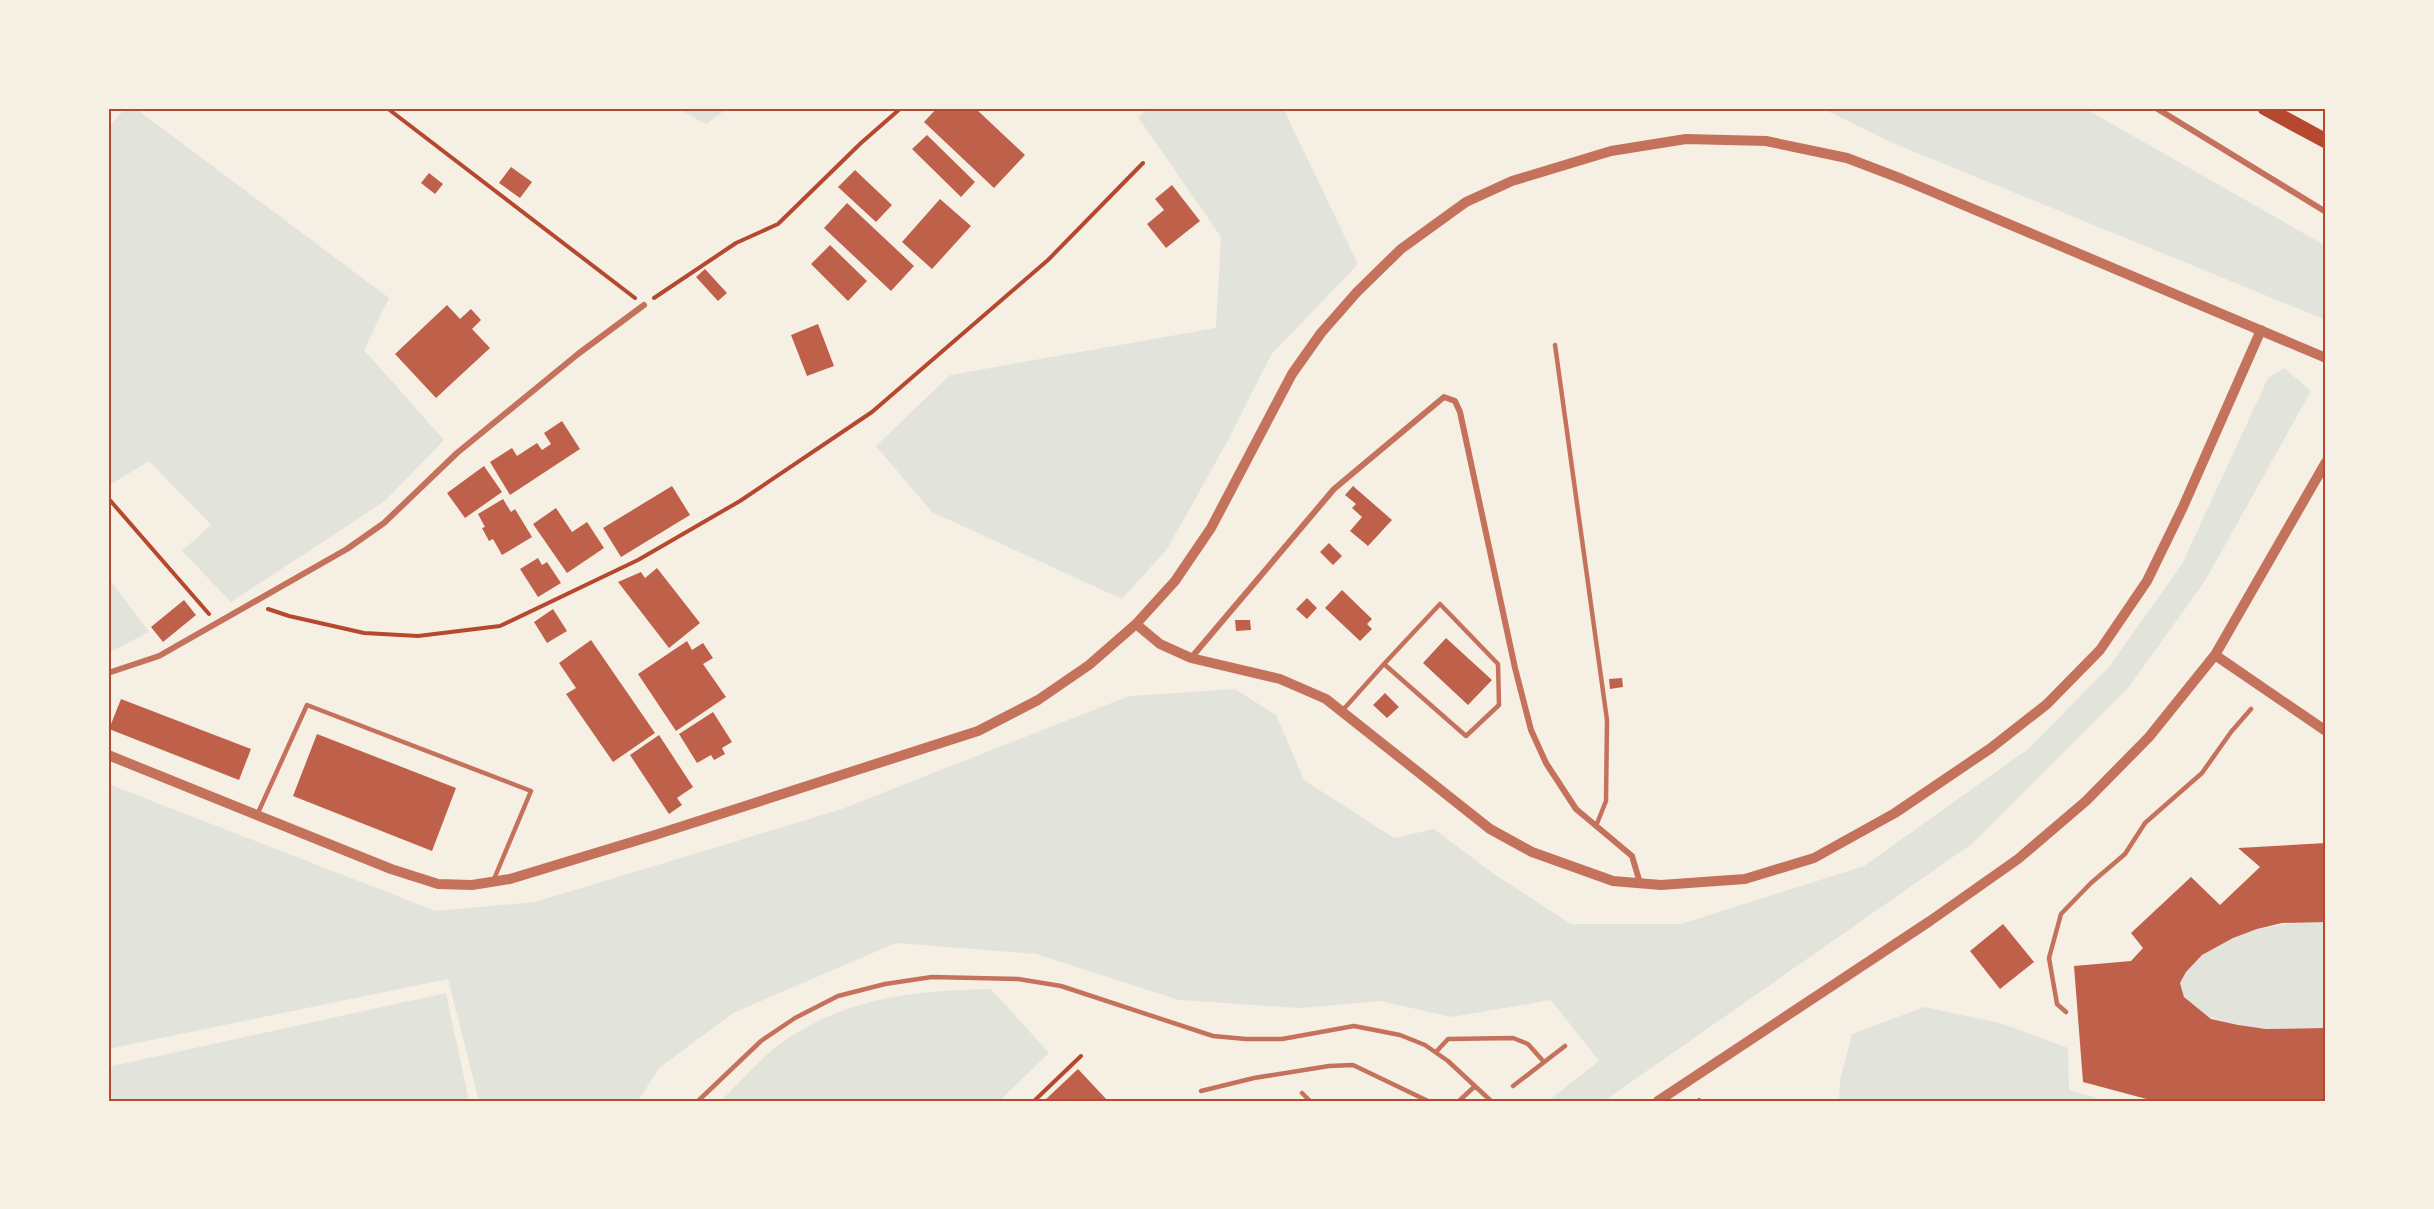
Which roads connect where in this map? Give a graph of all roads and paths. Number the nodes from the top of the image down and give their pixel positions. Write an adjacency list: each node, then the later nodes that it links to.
1 (387, 108): 8 (path)
2 (901, 108): 8 (path)
3 (2156, 108): 7 (street)
4 (2265, 108): 5 (highway)
5 (2326, 141)
6 (1143, 163): 14 (path)
7 (2326, 212)
8 (644, 305): 14 (street)
9 (2261, 330): 11 (street); 16 (street); 28 (street)
10 (1555, 345): 26 (lane)
11 (2326, 358)
12 (2326, 462): 17 (street)
13 (108, 498): 15 (path)
14 (251, 604): 15 (street)
15 (218, 624): 20 (street)
16 (1136, 624): 18 (street); 27 (street)
17 (2215, 655): 23 (street); 44 (street)
18 (1191, 658): 22 (street); 26 (street)
19 (1384, 663): 19 (lane); 22 (lane)
20 (108, 673)
21 (2251, 709): 29 (lane)
22 (1342, 711): 28 (street)
23 (2326, 731)
24 (108, 755): 25 (street)
25 (257, 815): 27 (street); 27 (lane)
26 (1596, 826): 28 (street)
27 (493, 882)
28 (1640, 883)
29 (2066, 1012)
30 (1565, 1046): 33 (lane)
31 (1436, 1052): 33 (lane); 34 (lane); 38 (lane)
32 (1081, 1056): 39 (path)
33 (1544, 1062): 35 (lane)
34 (1475, 1086): 42 (lane); 43 (lane)
35 (1513, 1086)
36 (1201, 1091): 41 (lane)
37 (1302, 1093): 40 (lane)
38 (698, 1101)
39 (1034, 1101)
40 (1310, 1101)
41 (1428, 1101)
42 (1460, 1101)
43 (1491, 1101)
44 (1658, 1101)

